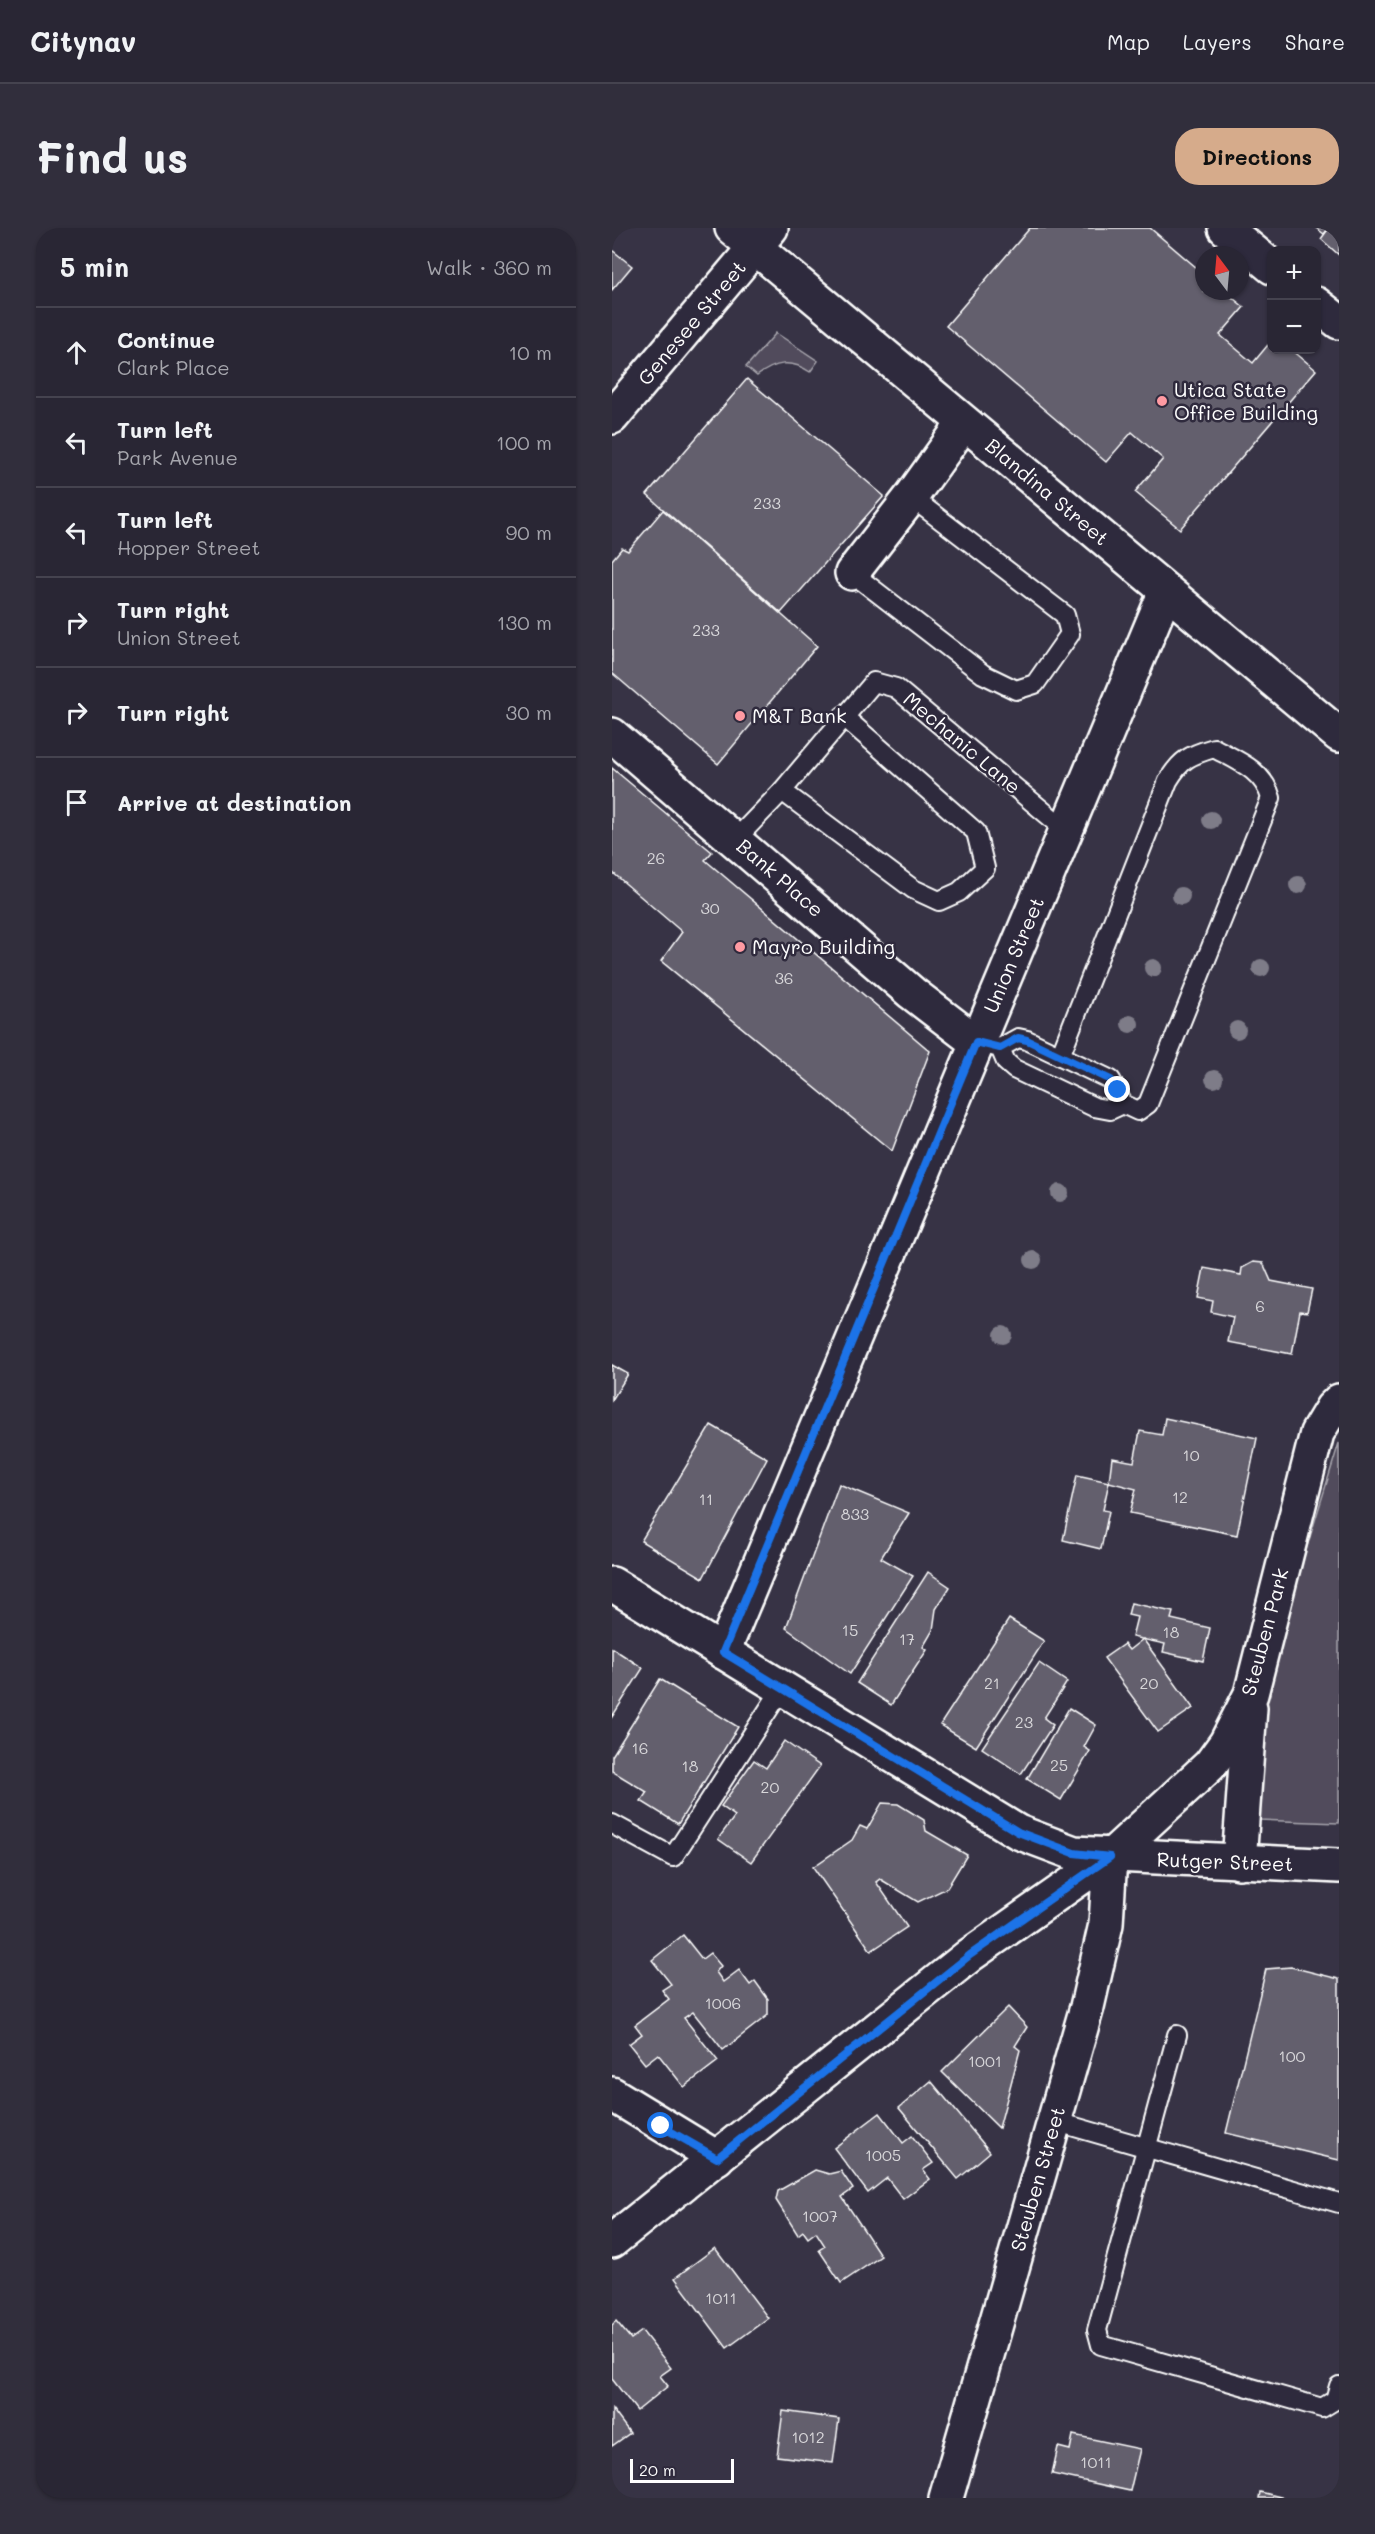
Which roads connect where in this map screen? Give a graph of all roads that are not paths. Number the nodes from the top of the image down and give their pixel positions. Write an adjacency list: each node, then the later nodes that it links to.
1 (1225, 228): 3 (street)
2 (753, 234): 6 (street, Genesee Street); 7 (street, Blandina Street)
3 (1267, 263)
4 (1321, 307): 5 (street)
5 (1339, 322)
6 (612, 417)
7 (964, 423): 8 (street); 10 (street, Blandina Street)
8 (911, 497): 9 (street); 9 (lane)
9 (852, 573)
10 (1166, 591): 13 (street, Blandina Street); 15 (street, Union Street)
11 (843, 716): 14 (lane, Mechanic Lane); 14 (lane); 15 (lane, Mechanic Lane)
12 (612, 735): 16 (street, Bank Place)
13 (1339, 735)
14 (782, 791): 16 (lane, Mechanic Lane)
15 (1067, 831): 17 (street, Union Street)
16 (735, 840): 17 (street, Bank Place)
17 (988, 1045): 18 (lane); 19 (lane); 22 (street, Union Street)
18 (1060, 1056): 19 (lane); 19 (lane)
19 (1123, 1104)
20 (1339, 1401): 24 (street, Steuben Park)
21 (612, 1584): 22 (street, Rutger Street)
22 (723, 1652): 23 (street, Rutger Street)
23 (783, 1688): 25 (lane); 26 (street, Rutger Street)
24 (1251, 1694): 26 (street, Steuben Park); 27 (street)
25 (612, 1824)
26 (1110, 1857): 27 (street, Rutger Street); 31 (street, Steuben Street); 33 (street, Steuben Park)
27 (1239, 1862): 28 (street, Rutger Street)
28 (1339, 1866)
29 (1177, 2035): 32 (lane)
30 (612, 2094): 33 (street)
31 (1054, 2121): 32 (lane); 37 (street, Steuben Street)
32 (1147, 2148): 34 (lane); 36 (lane)
33 (717, 2158): 35 (street, Steuben Park)
34 (1339, 2203)
35 (612, 2241)
36 (1339, 2386)
37 (946, 2498)

